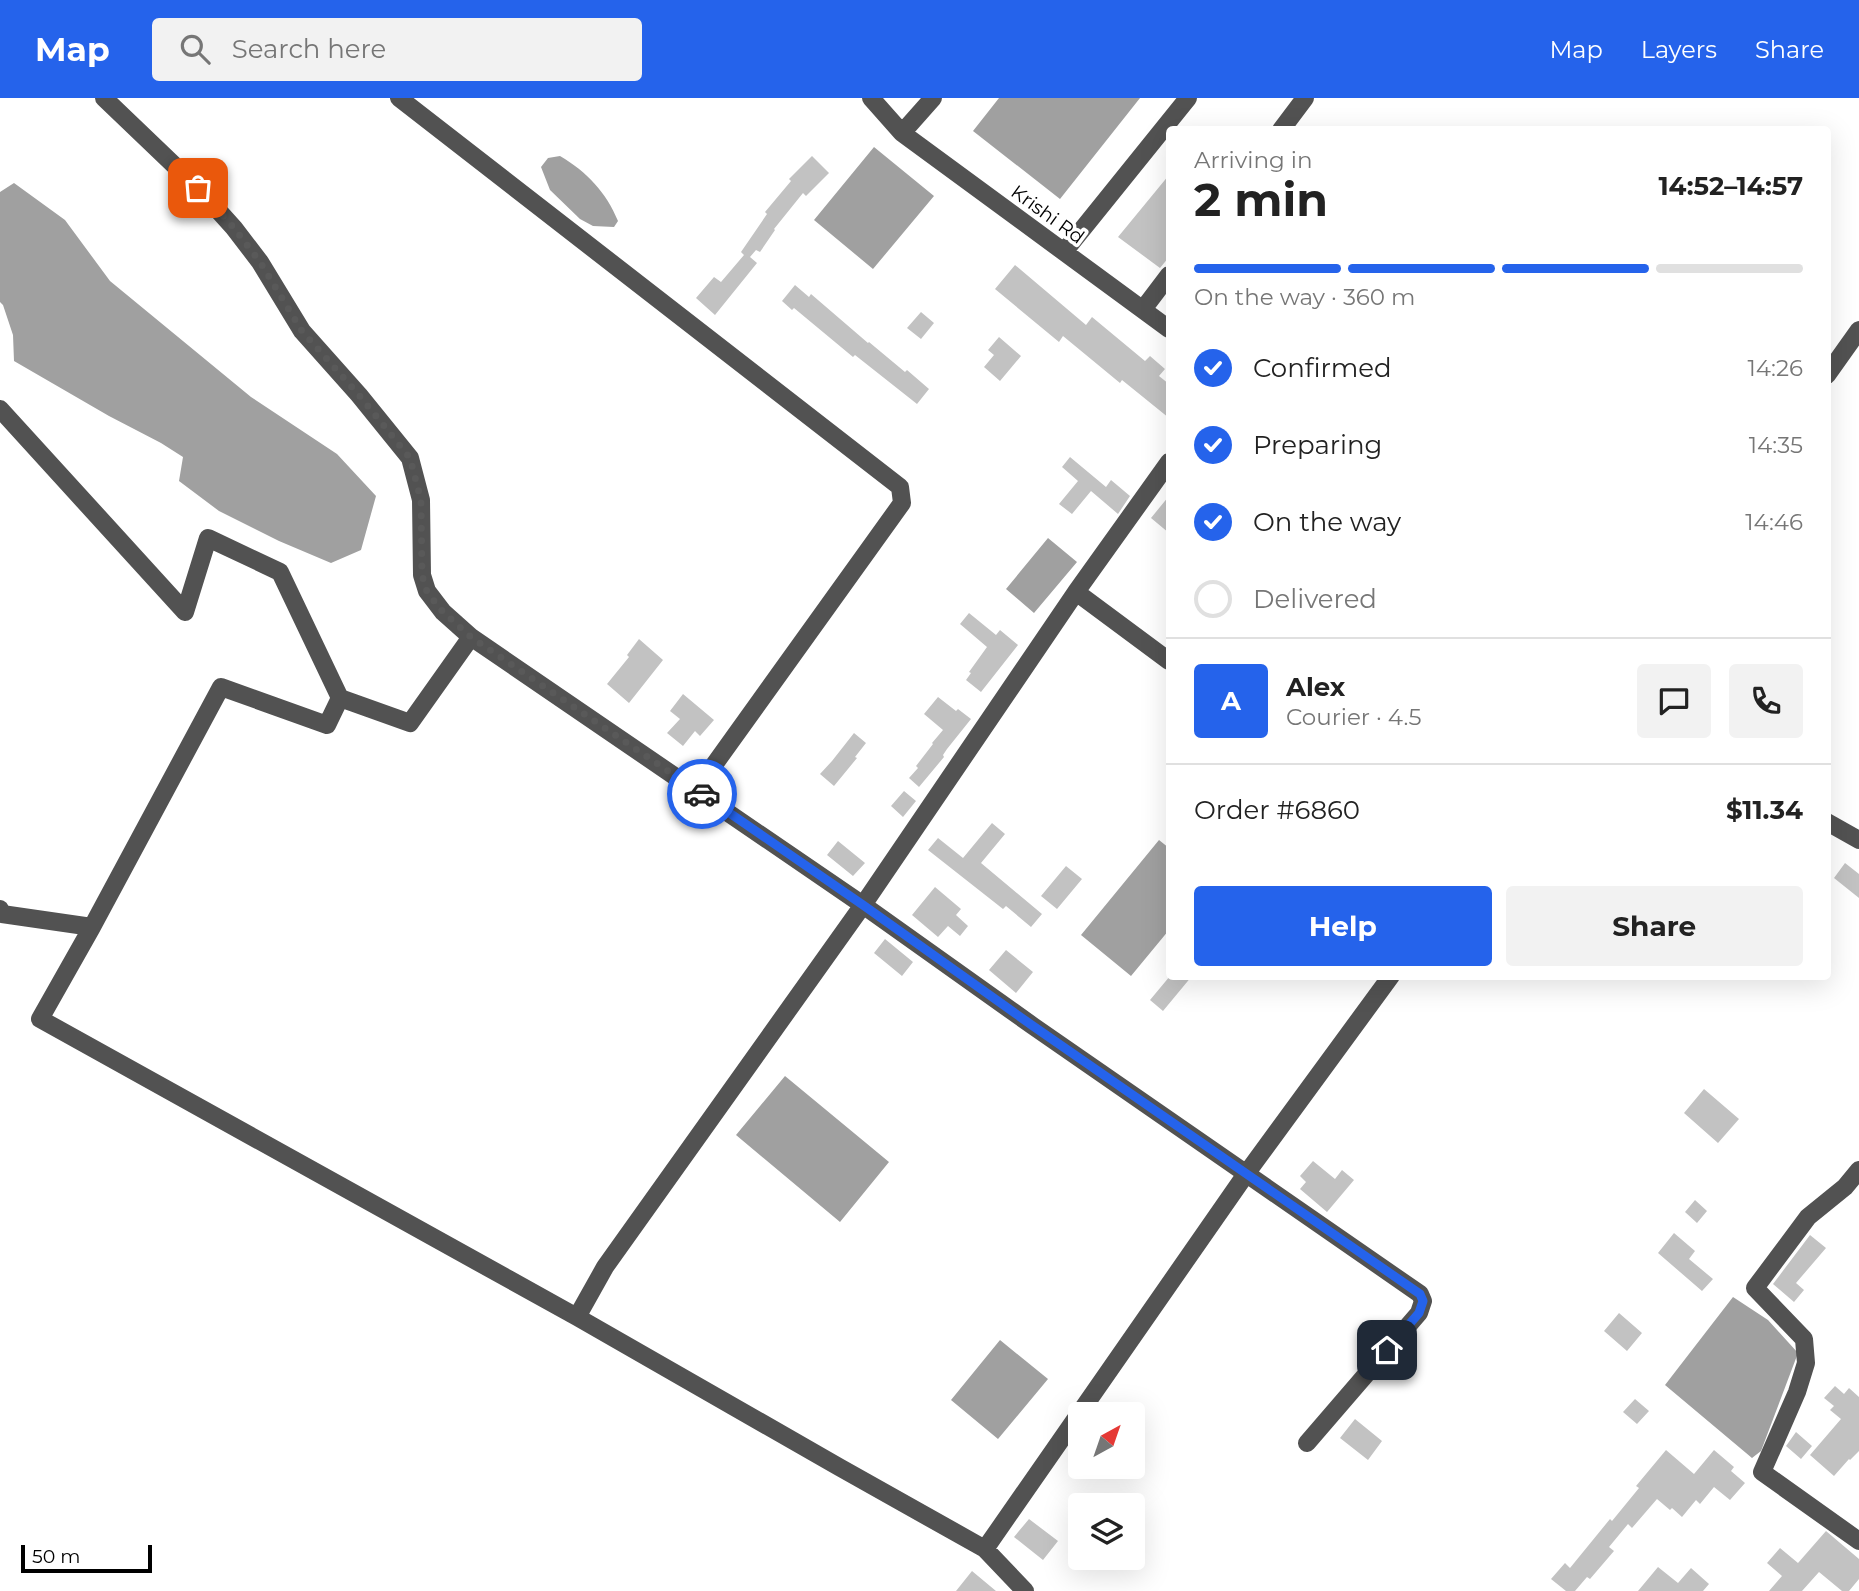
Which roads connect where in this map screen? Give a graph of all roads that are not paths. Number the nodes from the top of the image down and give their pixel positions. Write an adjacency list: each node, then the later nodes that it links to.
1 (104, 98): 18 (street)
2 (399, 98): 21 (street)
3 (872, 98): 8 (street, Krishi Rd)
4 (933, 98): 8 (street)
5 (1188, 98): 9 (street)
6 (1305, 98): 7 (street)
7 (1284, 126)
8 (902, 133): 9 (street, Krishi Rd)
9 (1064, 252): 11 (street, Krishi Rd)
10 (1166, 279): 11 (street)
11 (1144, 309): 12 (street, Krishi Rd)
12 (1166, 327)
13 (1859, 330): 14 (street)
14 (1831, 369)
15 (0, 409): 20 (street)
16 (1166, 466): 17 (street)
17 (1076, 592): 19 (street); 24 (street)
18 (471, 637): 20 (street); 21 (street)
19 (1166, 659)
20 (340, 698): 26 (street)
21 (696, 790): 24 (street)
22 (1831, 824): 23 (street)
23 (1859, 840)
24 (863, 905): 29 (street); 30 (street)
25 (1, 915): 26 (street)
26 (92, 927): 30 (street)
27 (1388, 980): 29 (street)
28 (1859, 1170): 32 (street)
29 (1246, 1174): 31 (street); 33 (street)
30 (577, 1317): 33 (street)
31 (1307, 1443)
32 (1859, 1541)
33 (985, 1549): 34 (street)
34 (1025, 1591)

